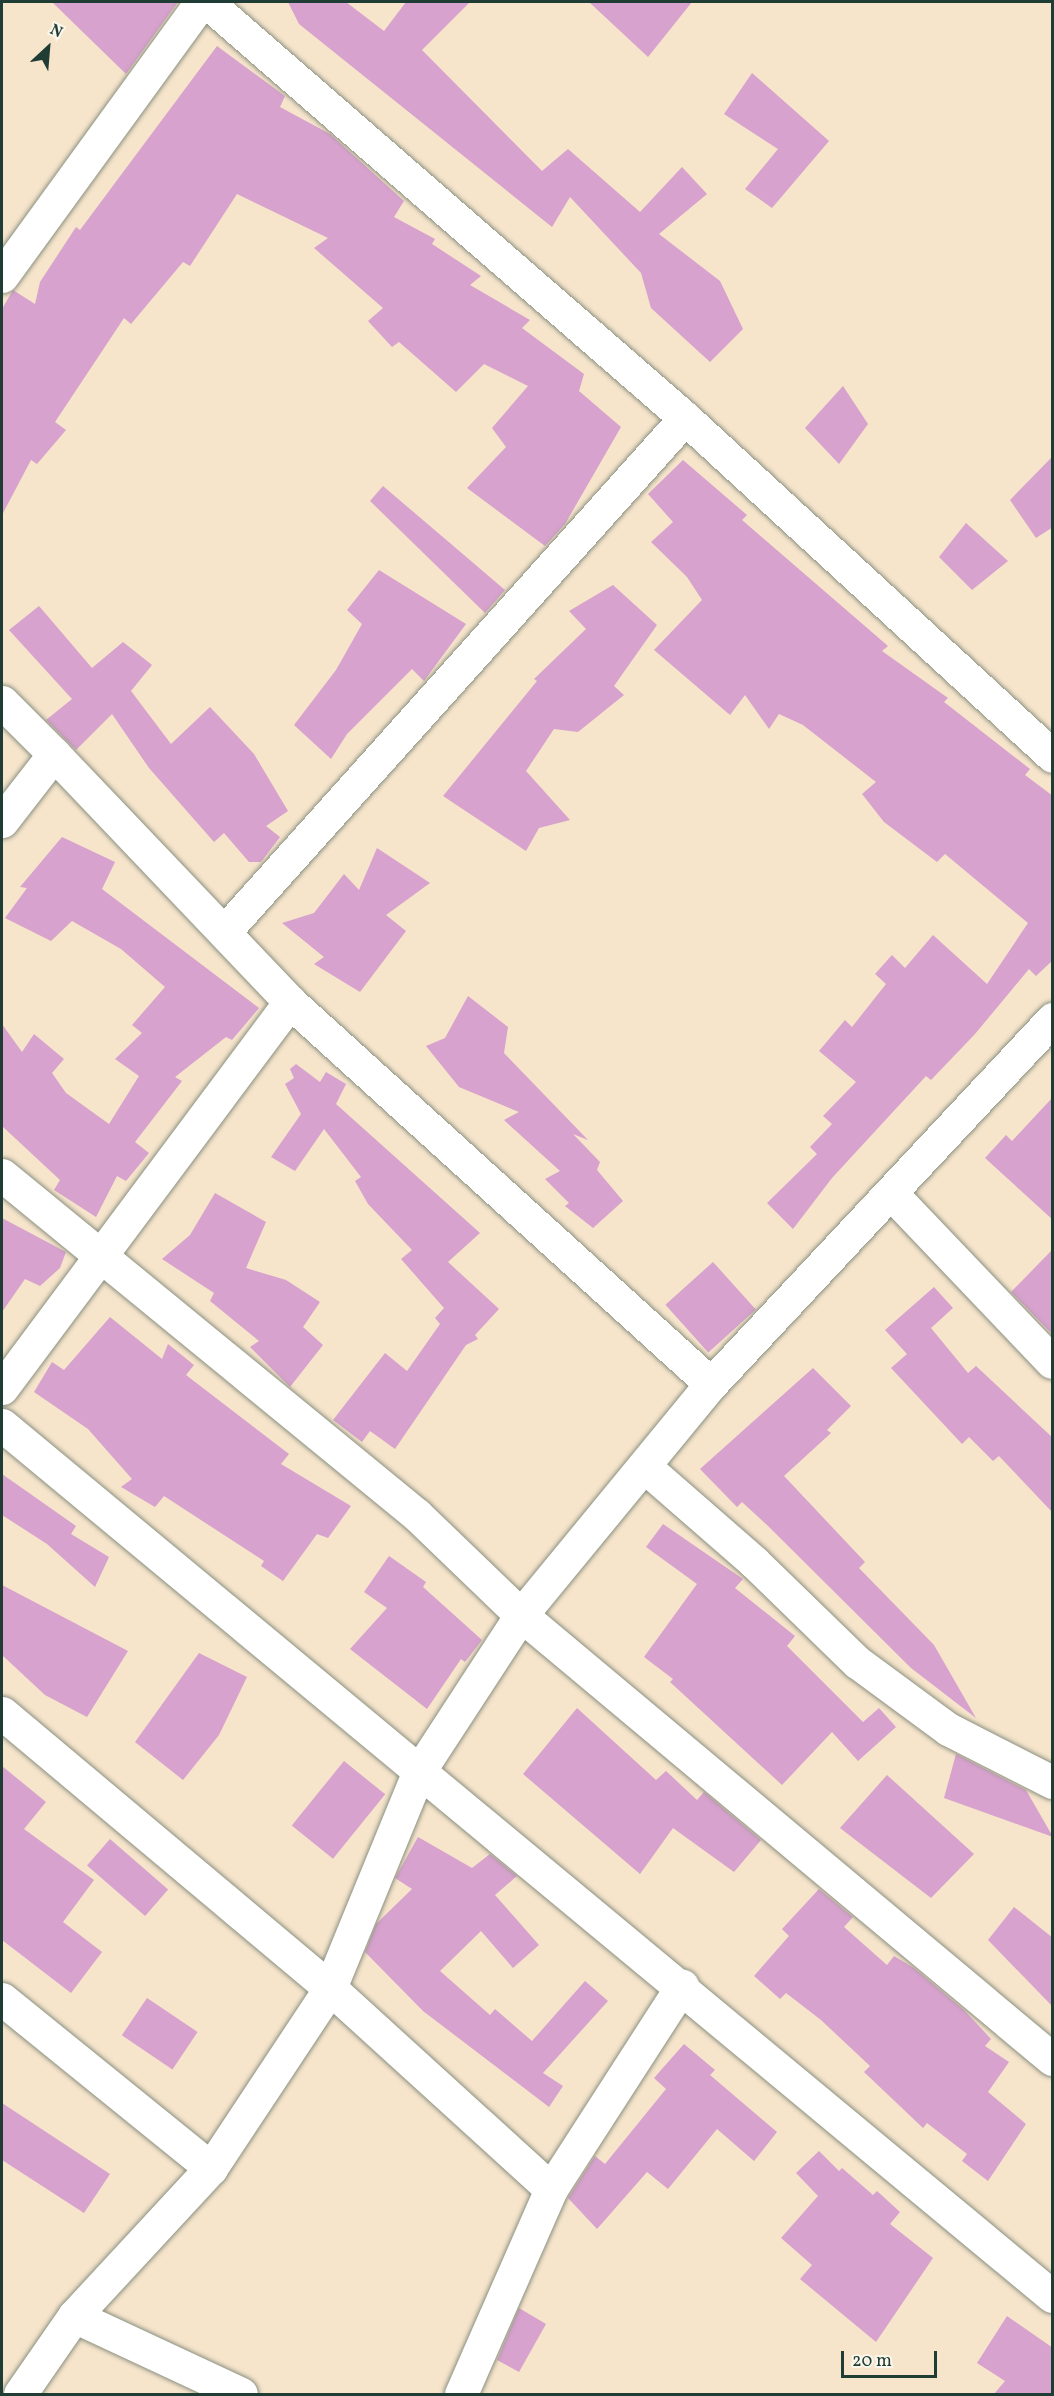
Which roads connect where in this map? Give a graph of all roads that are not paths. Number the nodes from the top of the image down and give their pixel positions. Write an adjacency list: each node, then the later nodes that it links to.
1 (201, 2): 3 (street)
2 (207, 2): 4 (street)
3 (2, 276)
4 (685, 418): 7 (street); 9 (street)
5 (2, 702): 6 (street)
6 (54, 754): 8 (street); 9 (street)
7 (1053, 756)
8 (2, 821)
9 (224, 932): 10 (street)
10 (290, 1002): 14 (street); 16 (street)
11 (1053, 1019): 13 (street)
12 (2, 1175): 14 (street)
13 (891, 1193): 15 (street); 16 (street)
14 (101, 1254): 17 (street); 20 (street)
15 (1053, 1362)
16 (711, 1384): 19 (street)
17 (2, 1388)
18 (2, 1425): 22 (street)
19 (644, 1466): 20 (street); 23 (street)
20 (521, 1614): 22 (street); 27 (street)
21 (2, 1713): 25 (street)
22 (418, 1773): 24 (street); 25 (street)
23 (1053, 1782)
24 (682, 1986): 29 (street); 30 (street)
25 (330, 1988): 28 (street); 29 (street)
26 (2, 1999): 28 (street)
27 (1053, 2060)
28 (211, 2168): 31 (street)
29 (551, 2189): 34 (street)
30 (1053, 2296)
31 (74, 2316): 32 (street); 33 (street)
32 (20, 2394)
33 (241, 2394)
34 (460, 2394)

